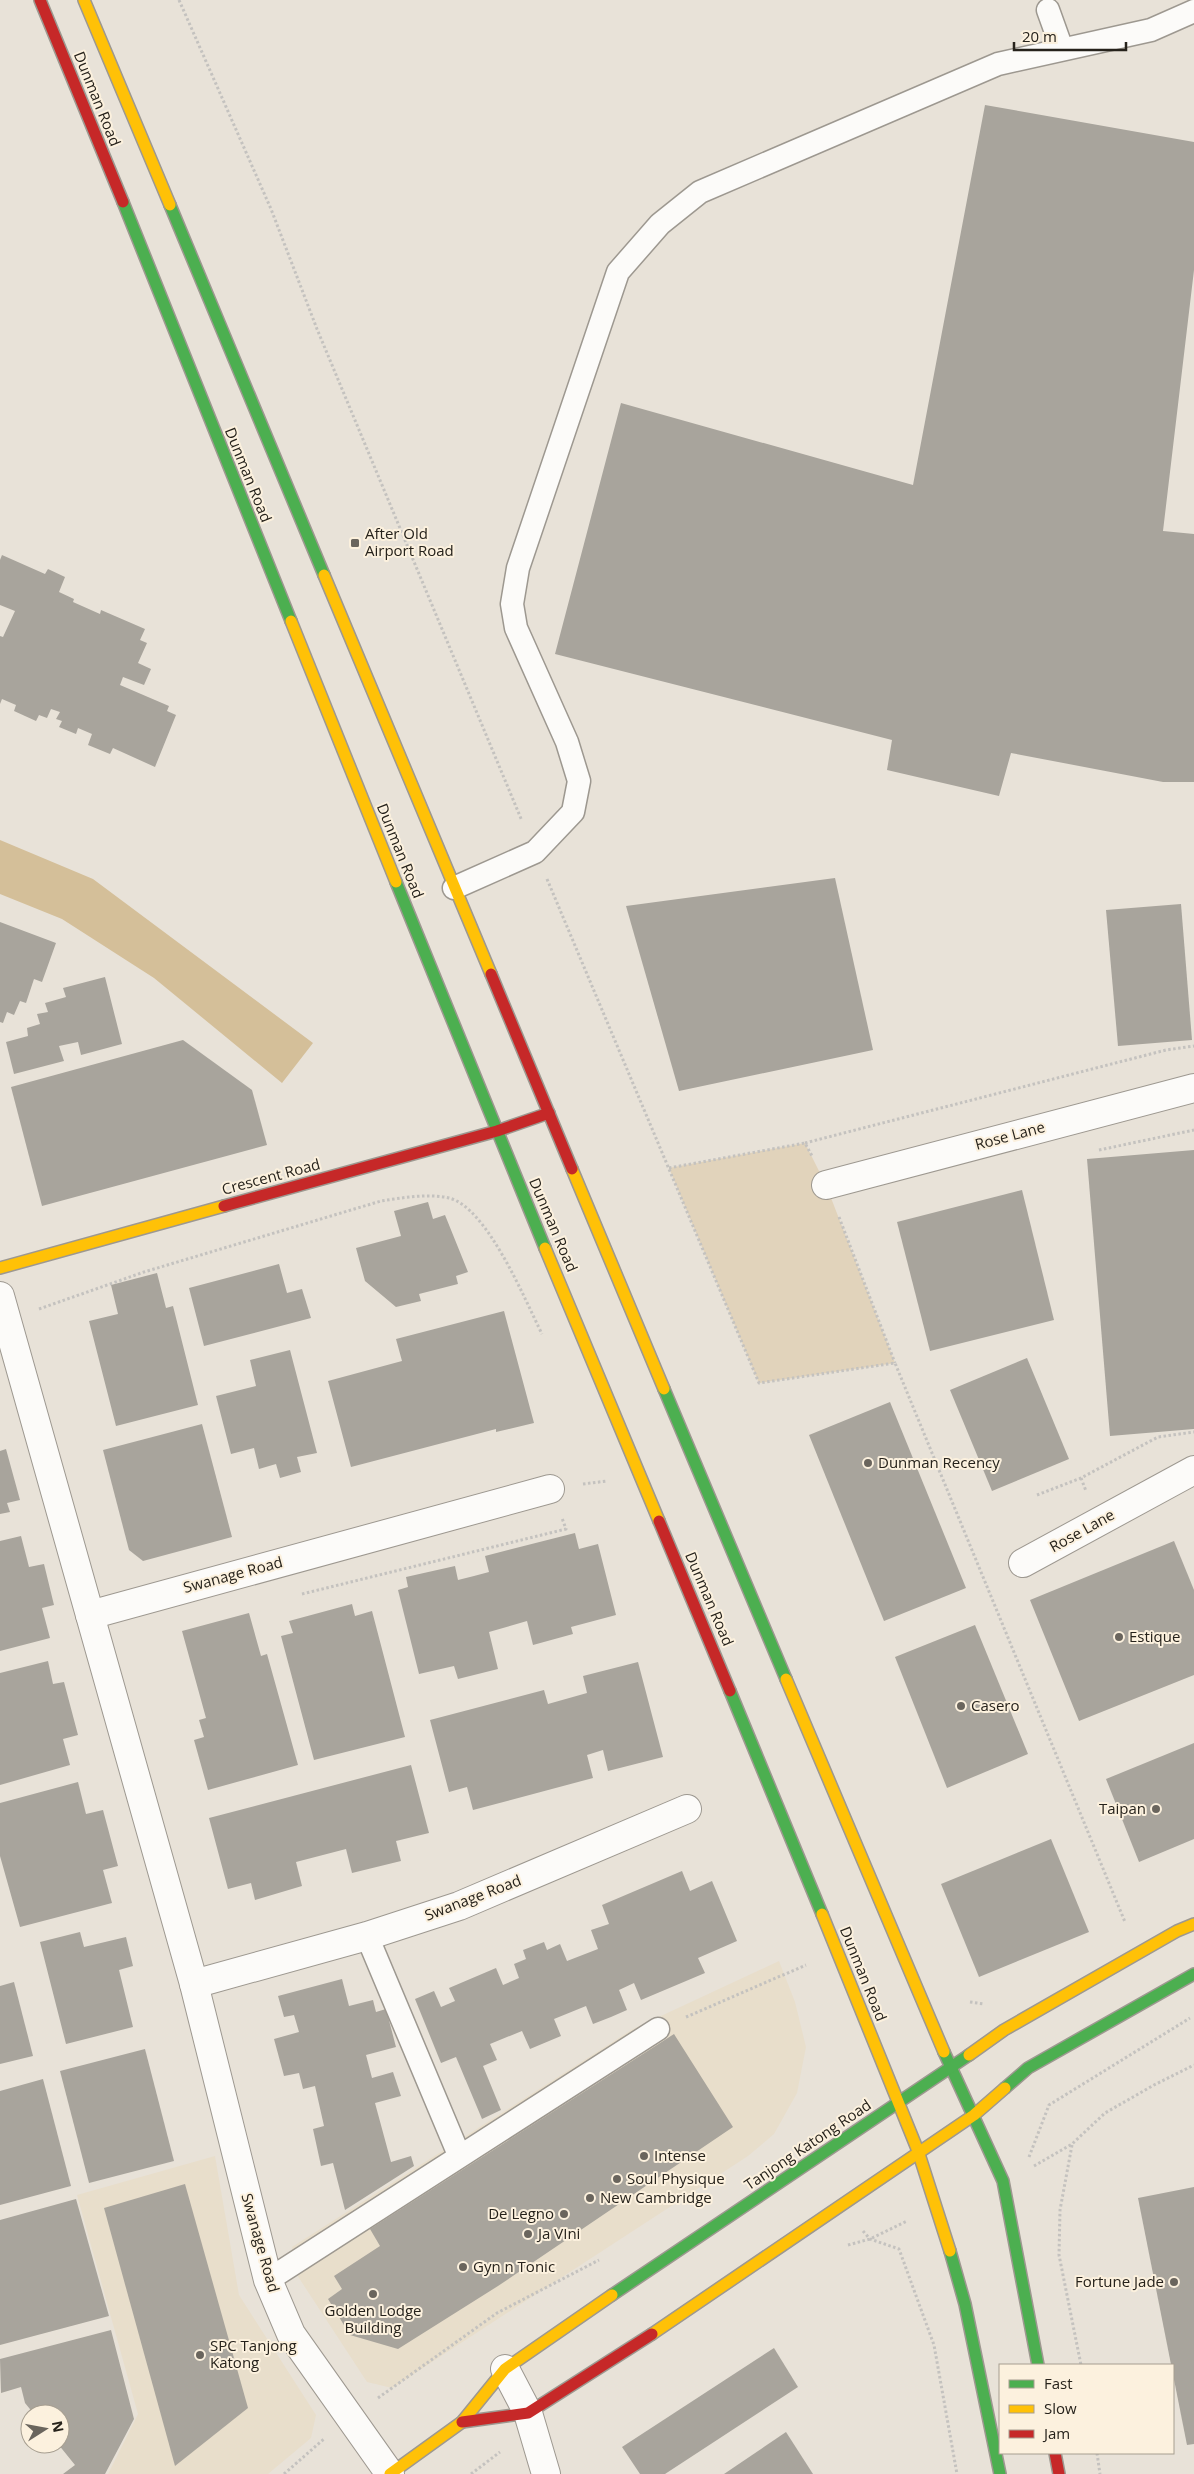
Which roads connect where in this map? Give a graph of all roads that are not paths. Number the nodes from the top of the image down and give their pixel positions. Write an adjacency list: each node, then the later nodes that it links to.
1 (40, 0): 9 (main road, Dunman Road)
2 (84, 0): 6 (main road, Dunman Road)
3 (1048, 10): 5 (lane)
4 (1194, 11): 5 (lane)
5 (1062, 49): 6 (lane)
6 (454, 888): 8 (main road, Dunman Road)
7 (1194, 1088): 10 (street, Rose Lane)
8 (549, 1113): 9 (main road, Crescent Road); 23 (main road, Dunman Road)
9 (497, 1131): 11 (main road, Crescent Road); 24 (main road, Dunman Road)
10 (826, 1185)
11 (0, 1268)
12 (0, 1296): 16 (street, Swanage Road)
13 (1194, 1470): 15 (street, Rose Lane)
14 (550, 1489): 16 (street, Swanage Road)
15 (1023, 1563)
16 (90, 1615): 21 (street, Swanage Road)
17 (687, 1809): 19 (street, Swanage Road)
18 (1194, 1924): 23 (main road, Tanjong Katong Road)
19 (367, 1936): 21 (street, Swanage Road); 27 (lane)
20 (1194, 1974): 25 (main road, Tanjong Katong Road)
21 (194, 1984): 28 (street, Swanage Road)
22 (658, 2029): 27 (lane)
23 (950, 2069): 24 (main road, Tanjong Katong Road); 25 (main road, Dunman Road)
24 (899, 2102): 26 (main road, Dunman Road); 30 (main road, Tanjong Katong Road)
25 (974, 2115): 26 (main road, Tanjong Katong Road); 29 (main road, Dunman Road)
26 (918, 2151): 31 (main road, Tanjong Katong Road); 36 (main road, Dunman Road)
27 (459, 2155): 28 (lane)
28 (268, 2280): 34 (street, Swanage Road)
29 (1038, 2364)
30 (505, 2369): 31 (street); 32 (main road, Tanjong Katong Road)
31 (528, 2413): 32 (main road, Tanjong Katong Road); 35 (street)
32 (462, 2422): 34 (main road, Tanjong Katong Road)
33 (1055, 2454): 37 (main road)
34 (390, 2474)
35 (546, 2474)
36 (1000, 2474)
37 (1059, 2474)

